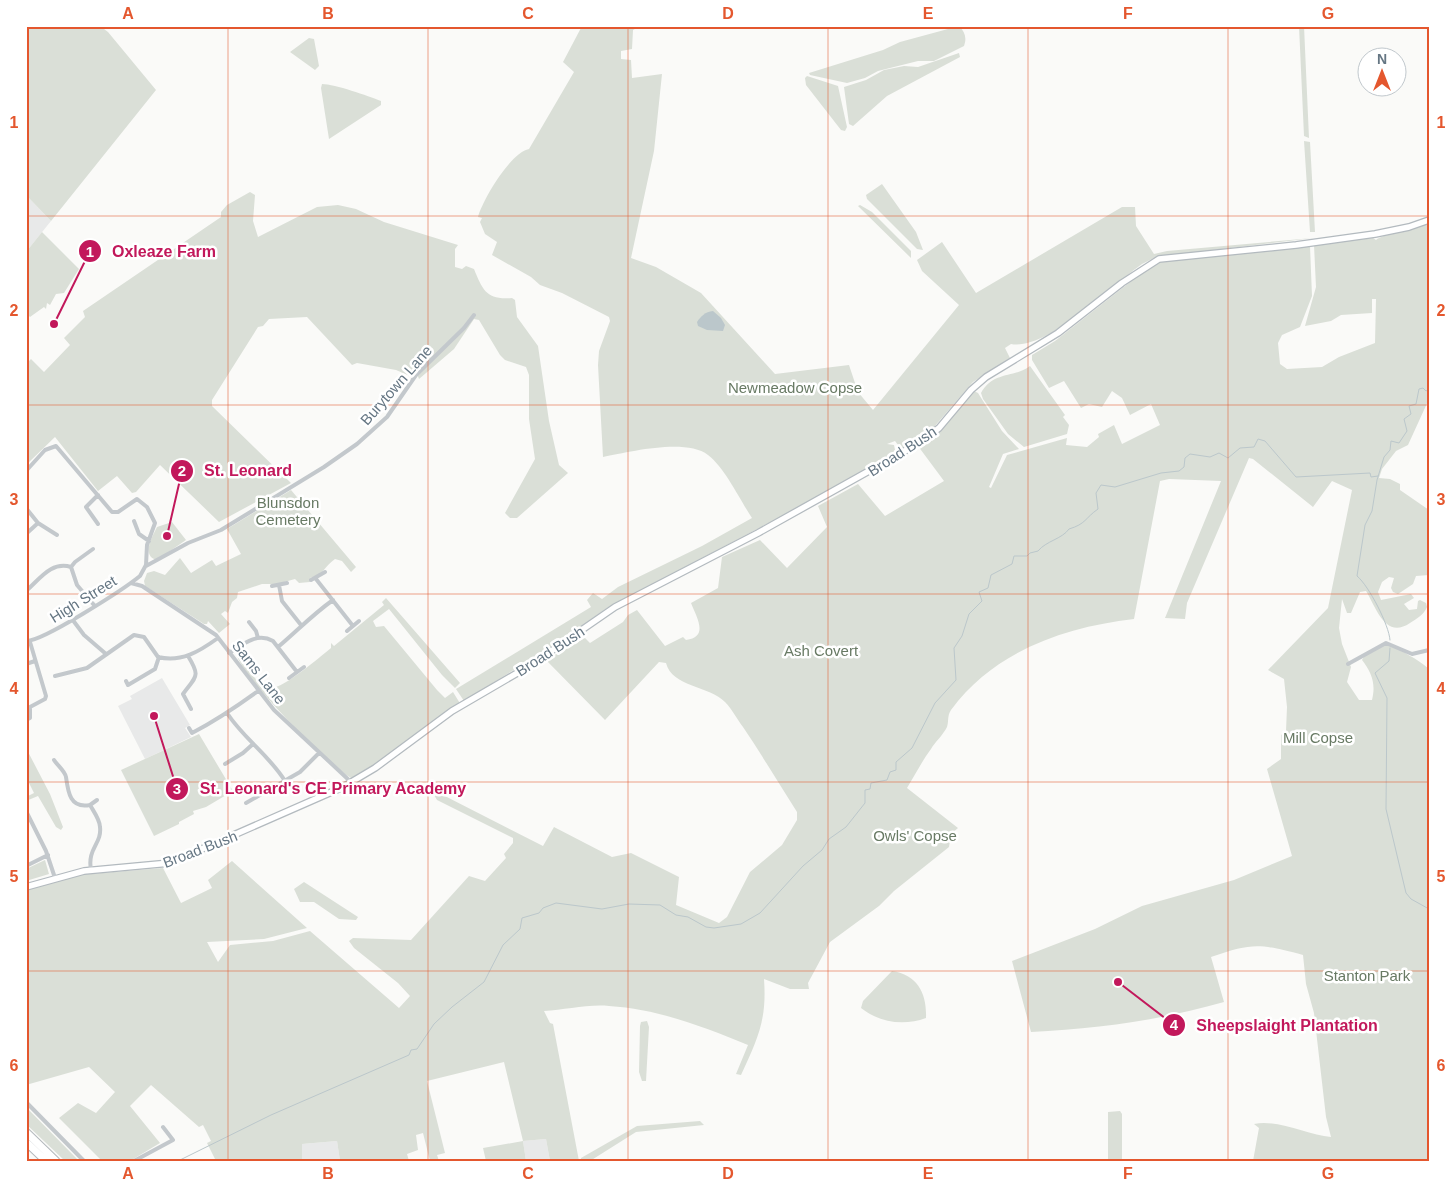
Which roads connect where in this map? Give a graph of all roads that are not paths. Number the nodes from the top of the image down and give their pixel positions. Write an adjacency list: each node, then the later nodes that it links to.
1 (1429, 220): 64 (main road, Broad Bush)
2 (474, 315): 13 (street, Burytown Lane)
3 (26, 471): 4 (street)
4 (98, 495): 8 (street); 11 (street)
5 (26, 508): 7 (street)
6 (134, 521): 11 (street)
7 (38, 523): 9 (street); 10 (street)
8 (98, 524)
9 (26, 534)
10 (57, 535)
11 (149, 541): 13 (street)
12 (93, 549): 14 (street)
13 (146, 566): 16 (street, High Street)
14 (71, 567): 24 (street); 26 (street)
15 (325, 572): 17 (street)
16 (140, 576): 19 (street, High Street); 22 (street)
17 (316, 579): 18 (street); 25 (street)
18 (311, 580)
19 (131, 583): 22 (street, Sams Lane); 26 (street, High Street)
20 (287, 583): 21 (street)
21 (279, 585): 23 (street); 30 (street)
22 (142, 586): 33 (street, Sams Lane)
23 (272, 586)
24 (26, 591)
25 (333, 600): 30 (street); 31 (street)
26 (94, 606): 27 (street, High Street)
27 (72, 619): 35 (street, High Street); 40 (street)
28 (359, 621): 31 (street)
29 (249, 622): 34 (street)
30 (301, 625): 37 (street)
31 (353, 626): 32 (street)
32 (347, 631)
33 (218, 638): 39 (street, Sams Lane); 41 (street)
34 (258, 638): 36 (street); 37 (street)
35 (28, 641): 43 (street)
36 (239, 646): 39 (street); 47 (street)
37 (278, 647): 48 (street)
38 (1429, 650): 45 (street)
39 (229, 653): 52 (street, Sams Lane)
40 (106, 654): 42 (street); 49 (street)
41 (188, 656): 42 (street); 53 (street)
42 (159, 658): 51 (street)
43 (35, 661): 44 (street); 55 (street)
44 (26, 664)
45 (1348, 664)
46 (304, 667): 48 (street)
47 (257, 668)
48 (297, 672): 50 (street)
49 (55, 676)
50 (289, 678)
51 (126, 681)
52 (258, 691): 54 (street); 58 (street, Sams Lane)
53 (191, 709)
54 (227, 713): 56 (street); 57 (street)
55 (26, 720)
56 (189, 728)
57 (253, 744): 61 (street); 63 (street)
58 (319, 754): 63 (street); 64 (street, Sams Lane)
59 (228, 757): 61 (street)
60 (54, 760): 69 (street)
61 (231, 761): 62 (street)
62 (225, 764)
63 (285, 781): 66 (street)
64 (351, 782): 73 (main road, Broad Bush)
65 (251, 794): 66 (street)
66 (254, 798): 68 (street)
67 (97, 800): 69 (street)
68 (246, 803)
69 (90, 805): 73 (street)
70 (26, 811): 71 (street)
71 (48, 855): 72 (street); 74 (street)
72 (26, 866)
73 (91, 870): 74 (main road, Broad Bush)
74 (55, 878): 75 (main road, Broad Bush)
75 (26, 887)
76 (26, 1102): 81 (street)
77 (163, 1127): 82 (street)
78 (28, 1137): 79 (highway); 80 (highway)
79 (45, 1161)
80 (56, 1161)
81 (84, 1161)
82 (134, 1161)

